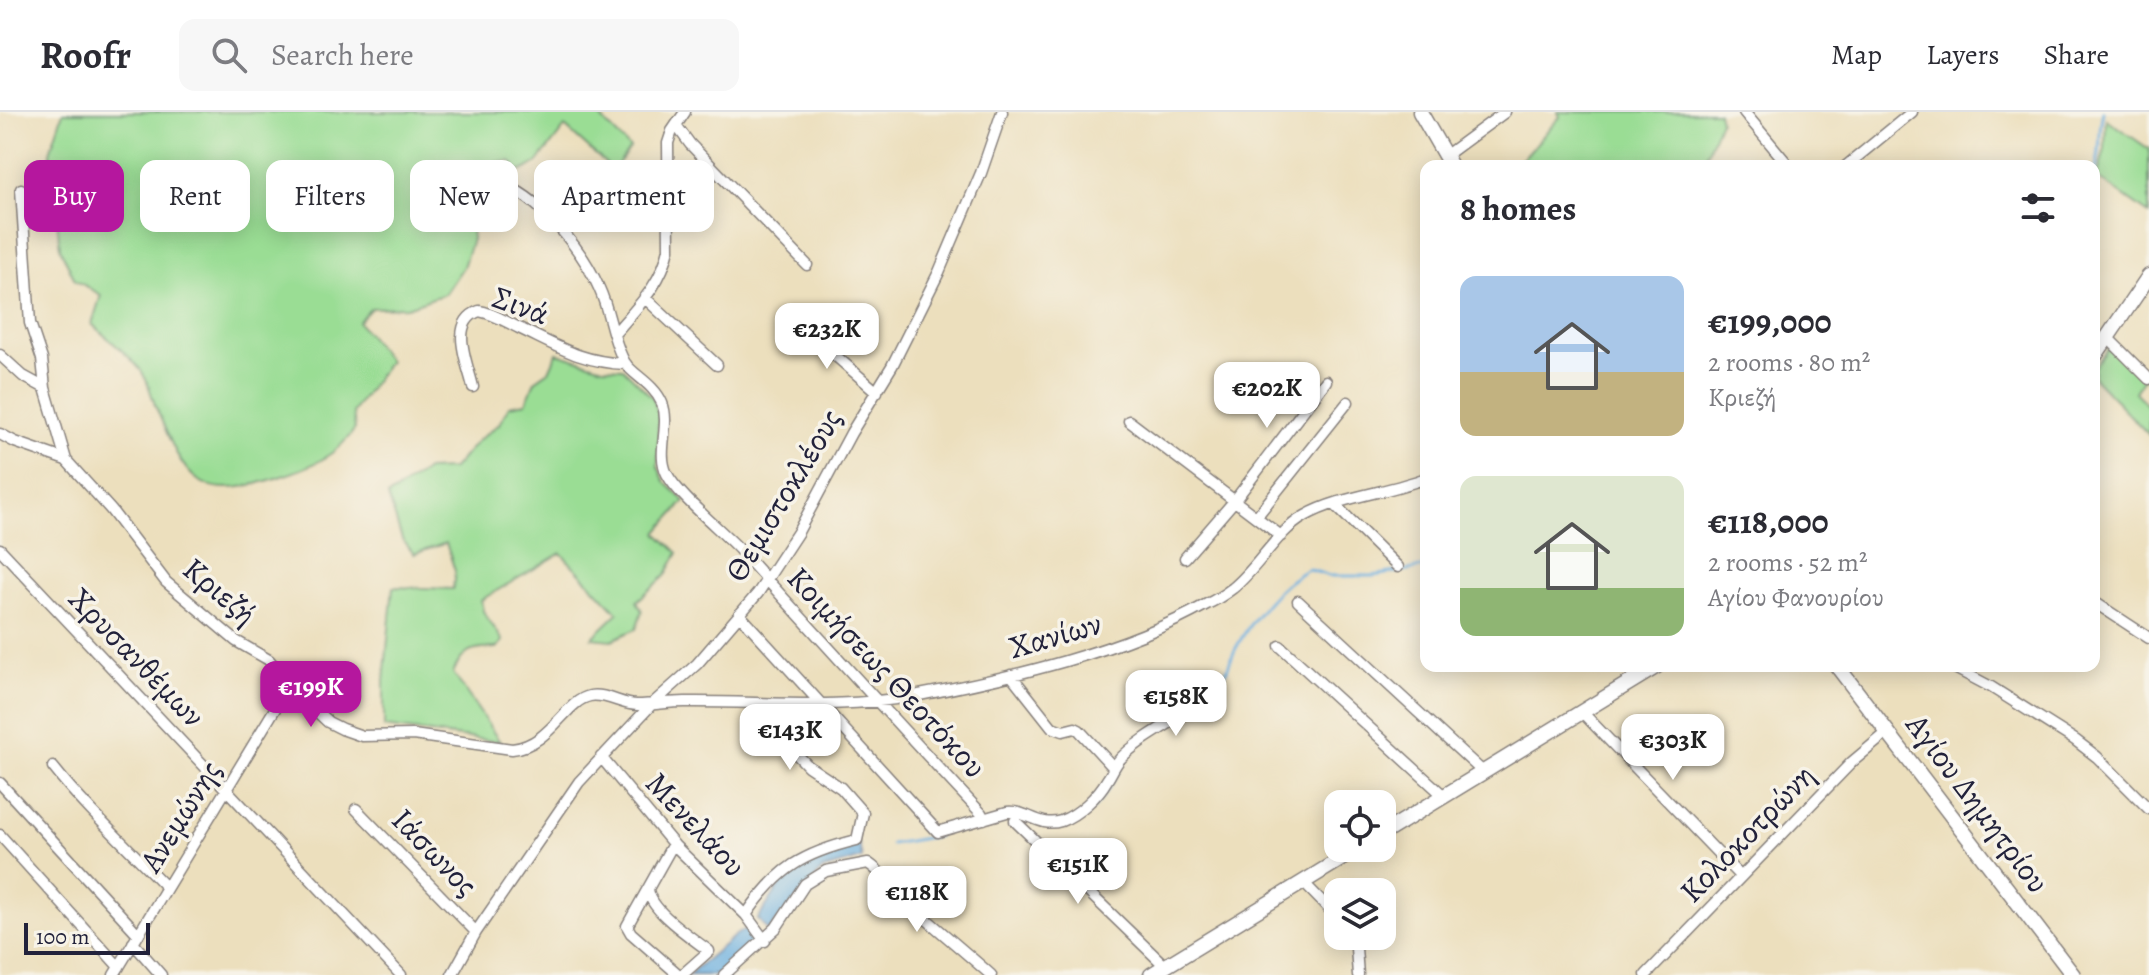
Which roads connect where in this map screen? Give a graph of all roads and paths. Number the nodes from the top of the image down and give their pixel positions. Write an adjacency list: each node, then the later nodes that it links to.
1 (685, 112): 7 (street)
2 (1002, 112): 30 (street, Θεμιστοκλέους)
3 (1420, 112): 10 (main road)
4 (1505, 112): 11 (street)
5 (1744, 112): 12 (street)
6 (1912, 112): 13 (street)
7 (676, 125): 8 (street); 9 (street)
8 (668, 143): 9 (street); 18 (street)
9 (690, 144): 16 (street)
10 (1447, 160)
11 (1449, 160)
12 (1784, 160)
13 (1853, 160)
14 (21, 189): 29 (street)
15 (518, 191): 20 (street, Κοιμήσεως Θεοτόκου)
16 (807, 265)
17 (2149, 276): 21 (main road)
18 (645, 298): 20 (street); 25 (street)
19 (799, 324): 30 (street)
20 (615, 333): 24 (street, Κοιμήσεως Θεοτόκου)
21 (2107, 337): 22 (main road); 26 (street)
22 (2100, 348)
23 (0, 355): 29 (street)
24 (626, 364): 28 (street, Σινά); 43 (street, Κοιμήσεως Θεοτόκου)
25 (717, 365)
26 (2149, 379)
27 (1326, 381): 36 (street)
28 (473, 387)
29 (45, 388): 34 (street)
30 (877, 392): 43 (street, Θεμιστοκλέους)
31 (1348, 402): 38 (street)
32 (1129, 421): 36 (street)
33 (0, 434): 34 (street, Κριεζή)
34 (66, 460): 53 (street, Κριεζή)
35 (1420, 480): 37 (street, Χανίων)
36 (1235, 500): 38 (street); 41 (street)
37 (1335, 505): 39 (street, Χανίων); 42 (street)
38 (1257, 516): 39 (street)
39 (1281, 536): 52 (street, Χανίων)
40 (0, 549): 66 (street, Χρυσανθέμων)
41 (1185, 558)
42 (1398, 567)
43 (766, 579): 46 (street, Θεμιστοκλέους); 55 (street, Κοιμήσεως Θεοτόκου)
44 (1298, 601): 64 (street)
45 (2100, 606): 47 (street)
46 (739, 614): 57 (street); 58 (street, Θεμιστοκλέους)
47 (2149, 638)
48 (1280, 646): 67 (street)
49 (1647, 672): 59 (main road)
50 (1842, 672): 60 (main road, Αγίου Δημητρίου)
51 (1962, 672): 69 (street)
52 (1011, 675): 55 (street, Χανίων); 63 (street)
53 (290, 684): 58 (street, Κριεζή); 66 (street, Ανεμώνης)
54 (1215, 688): 63 (street)
55 (878, 702): 57 (street, Χανίων); 70 (street, Κοιμήσεως Θεοτόκου)
56 (755, 703): 57 (street, Χανίων); 58 (street, Χανίων); 81 (street)
57 (821, 703): 70 (street)
58 (651, 705): 61 (street, Θεμιστοκλέους)
59 (1582, 712): 64 (main road); 76 (street)
60 (1889, 731): 76 (street, Κολοκοτρώνη); 97 (main road, Αγίου Δημητρίου)
61 (601, 757): 74 (street, Μενελάου); 82 (street, Θεμιστοκλέους)
62 (53, 767): 78 (street)
63 (1113, 767): 70 (street)
64 (1483, 772): 67 (main road)
65 (0, 783): 83 (street)
66 (228, 790): 78 (street, Ανεμώνης); 89 (street, Χρυσανθέμων)
67 (1444, 796): 72 (main road)
68 (356, 809): 82 (street, Ιάσωνος)
69 (2149, 809)
70 (984, 819)
71 (1015, 821): 86 (street)
72 (1396, 825)
73 (0, 835): 87 (street)
74 (673, 844): 79 (street); 81 (street, Μενελάου)
75 (1336, 862): 77 (main road)
76 (1740, 876): 96 (street, Κολοκοτρώνη)
77 (1303, 882): 80 (street); 86 (main road)
78 (166, 887): 83 (street, Ανεμώνης)
79 (648, 889): 91 (street); 91 (street)
80 (1324, 904)
81 (746, 915): 84 (street, Μενελάου)
82 (476, 932): 90 (street, Θεμιστοκλέους)
83 (135, 938): 87 (street, Ανεμώνης); 88 (street)
84 (763, 938): 92 (street); 93 (street)
85 (1356, 950): 95 (street)
86 (1165, 966): 94 (main road)
87 (116, 971)
88 (161, 975)
89 (401, 975)
90 (452, 975)
91 (680, 975)
92 (724, 975)
93 (991, 975)
94 (1151, 975)
95 (1358, 975)
96 (1646, 975)
97 (2073, 975)

